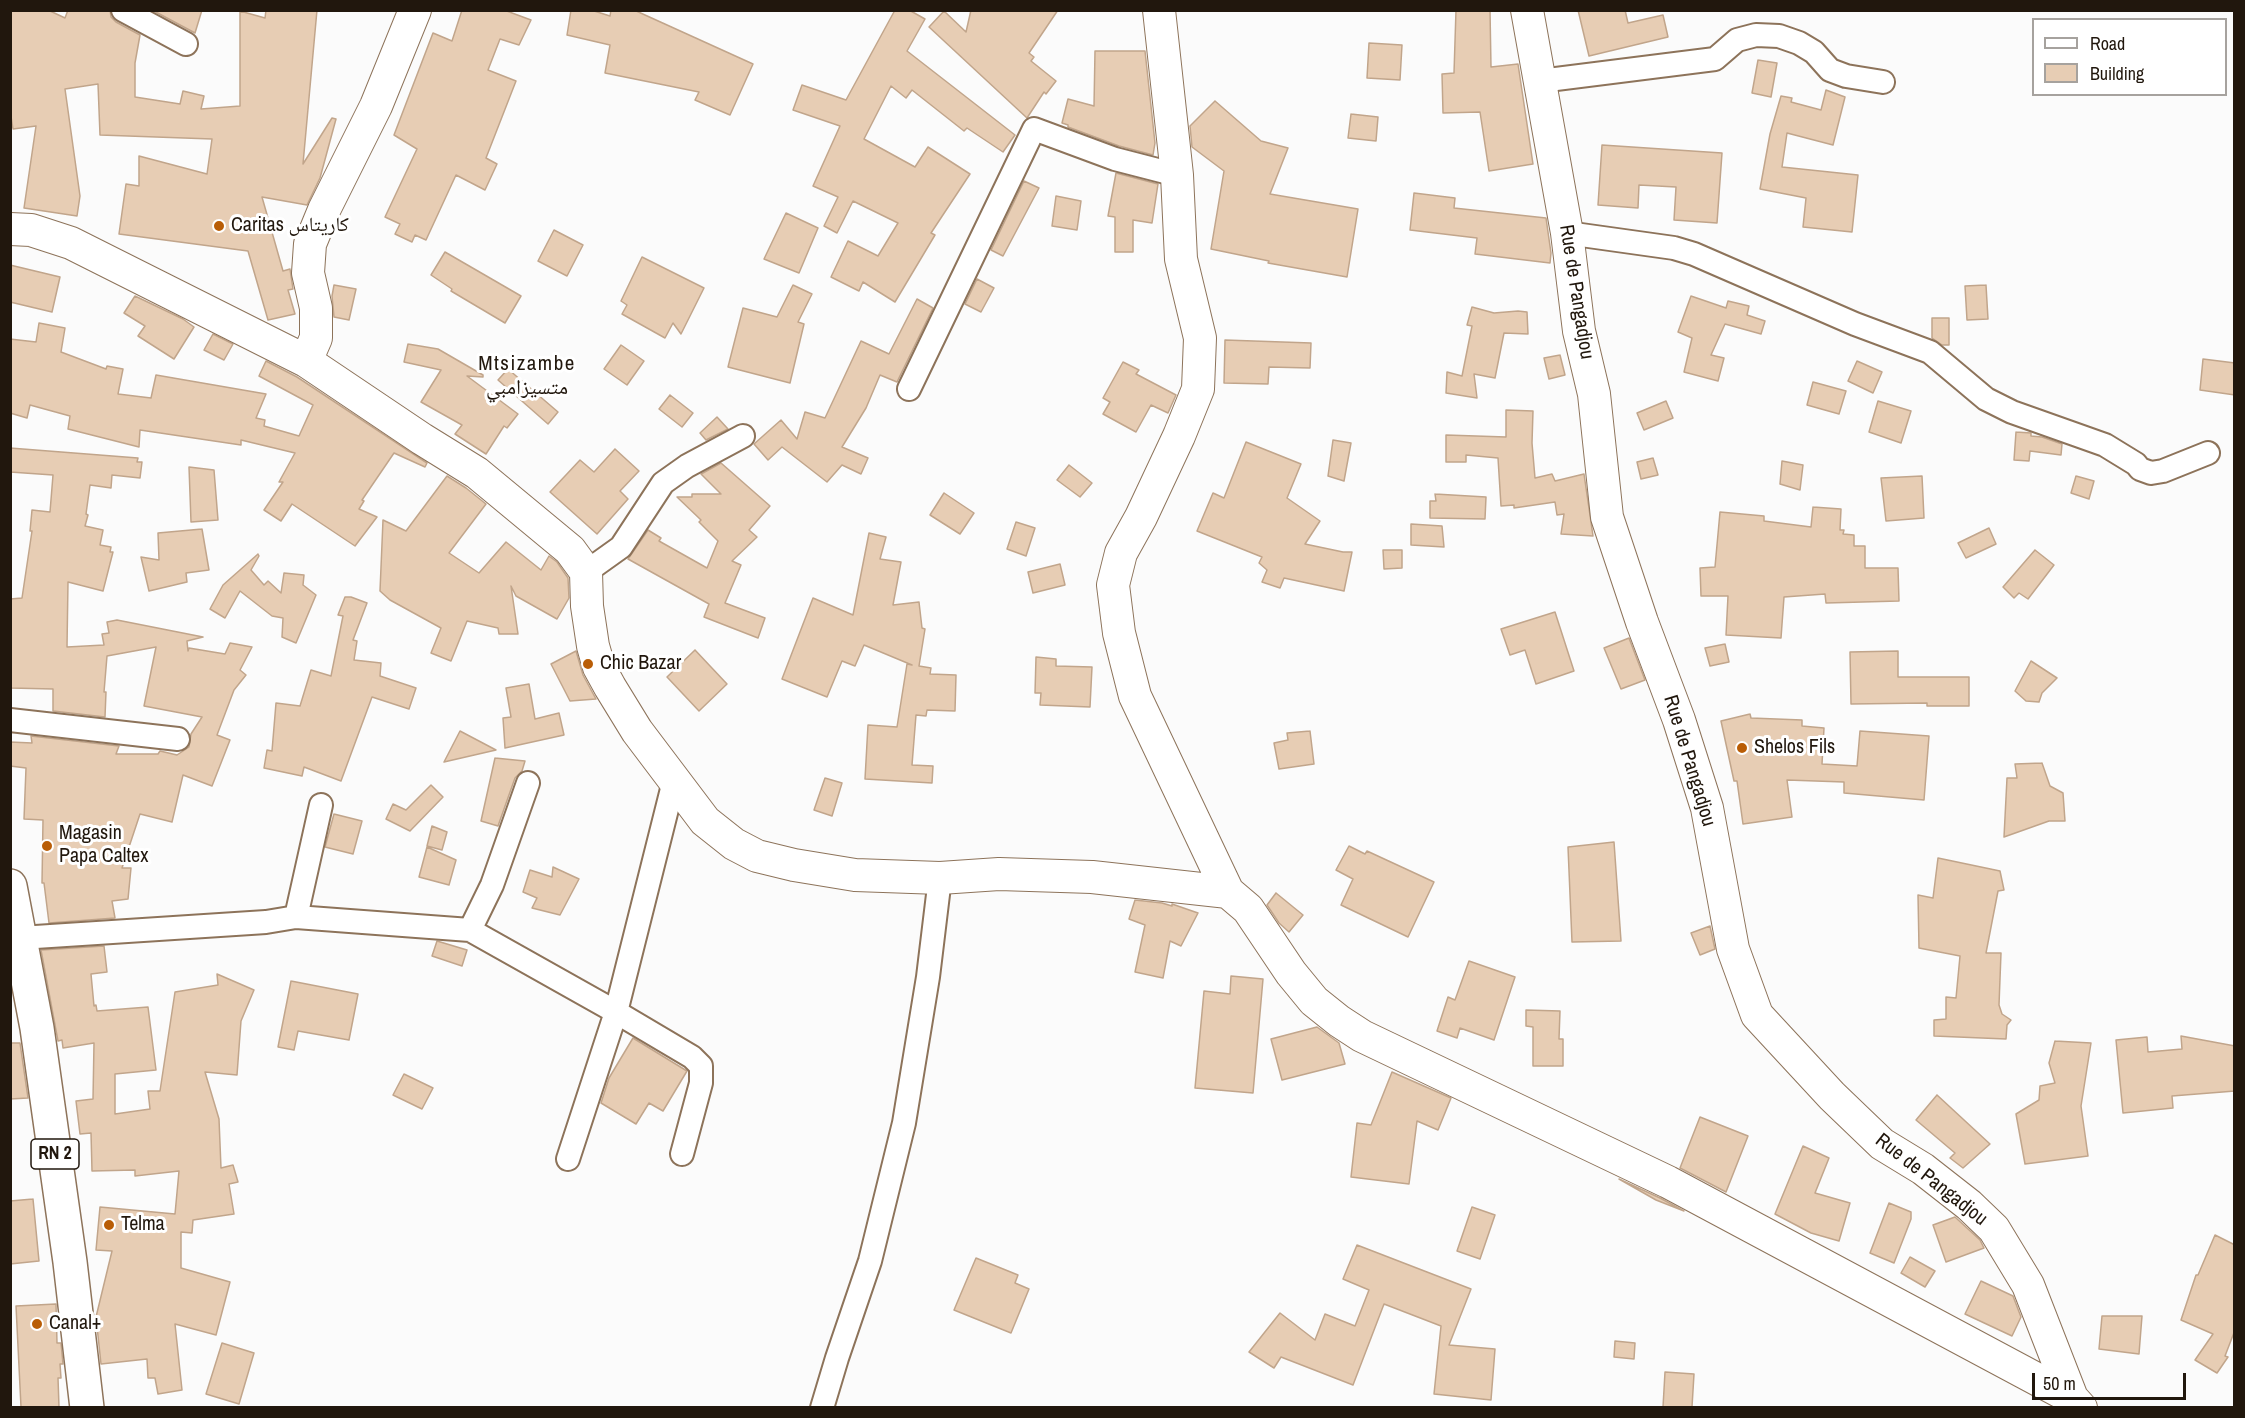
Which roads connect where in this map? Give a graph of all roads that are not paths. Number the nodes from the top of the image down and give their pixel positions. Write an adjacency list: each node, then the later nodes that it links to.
1 (123, 10): 5 (street)
2 (415, 10): 11 (street)
3 (1159, 10): 8 (street)
4 (1527, 10): 6 (street, Rue de Pangadjou)
5 (186, 44)
6 (1540, 81): 7 (street); 10 (street, Rue de Pangadjou)
7 (1883, 82)
8 (1177, 175): 12 (street); 22 (street)
9 (10, 229): 11 (street)
10 (1567, 233): 14 (street); 30 (street, Rue de Pangadjou)
11 (306, 361): 15 (street)
12 (909, 389)
13 (743, 436): 15 (street)
14 (2208, 453)
15 (586, 572): 18 (street)
16 (10, 720): 17 (street)
17 (178, 739)
18 (674, 781): 21 (street); 27 (street)
19 (528, 783): 25 (street)
20 (321, 805): 24 (street)
21 (940, 878): 22 (street); 32 (street)
22 (1228, 892): 30 (street)
23 (11, 896): 26 (main road, RN 2)
24 (296, 917): 25 (street); 26 (street)
25 (470, 930): 27 (street)
26 (20, 938): 31 (main road, RN 2)
27 (615, 1012): 28 (street); 29 (street)
28 (682, 1154)
29 (567, 1159)
30 (2077, 1403)
31 (87, 1407)
32 (822, 1407)

